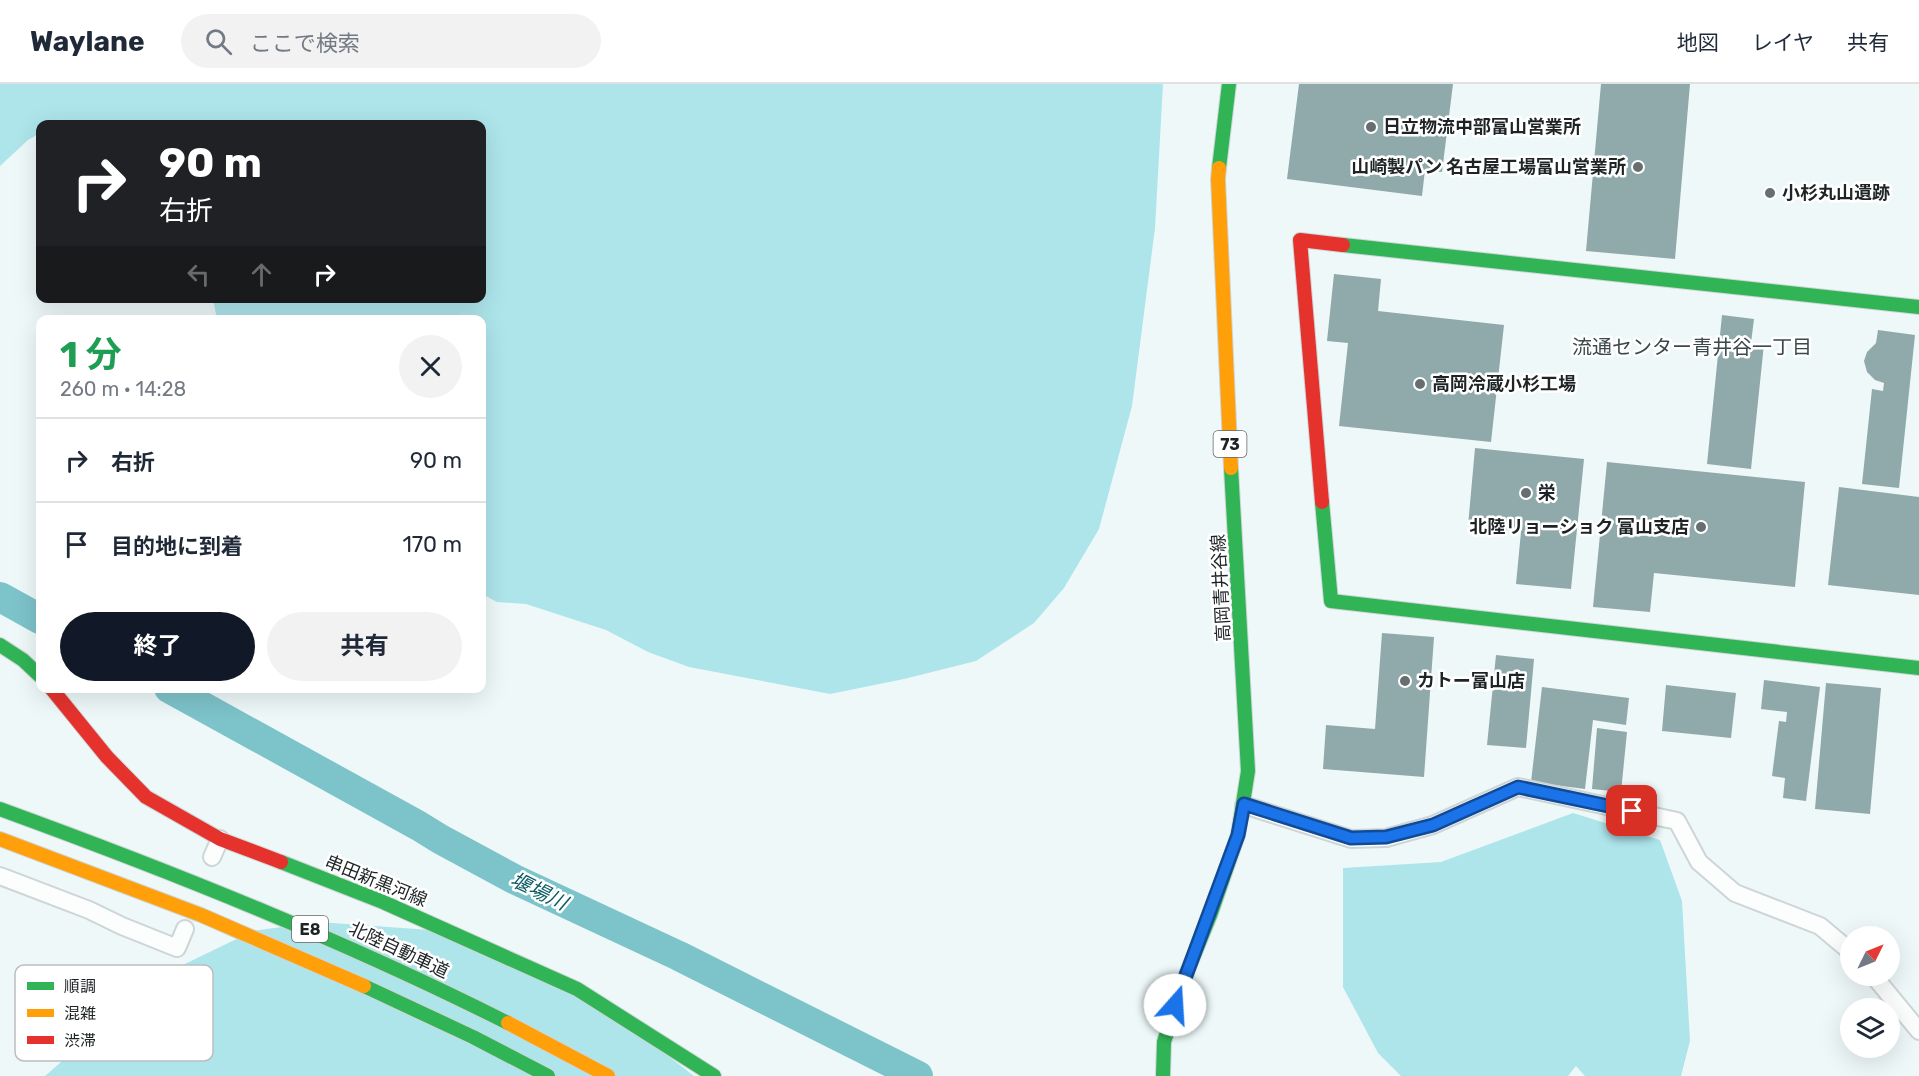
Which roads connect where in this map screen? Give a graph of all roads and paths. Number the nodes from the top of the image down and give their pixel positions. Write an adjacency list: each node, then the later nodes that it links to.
1 (1229, 84): 7 (main road, 高岡青井谷線 / 73)
2 (1919, 308): 4 (main road)
3 (0, 645): 5 (main road)
4 (1919, 668)
5 (36, 672)
6 (55, 693): 10 (main road, 串田新黒河線)
7 (1244, 804): 14 (street); 20 (main road, 高岡青井谷線 / 73)
8 (0, 809): 18 (main road, 北陸自動車道 / E8)
9 (0, 839): 17 (main road, E8)
10 (220, 839): 11 (street); 19 (main road, 串田新黒河線)
11 (212, 857)
12 (0, 876): 13 (street)
13 (185, 929)
14 (1840, 943)
15 (1882, 986): 16 (street)
16 (1919, 1031)
17 (548, 1076)
18 (608, 1076)
19 (714, 1076)
20 (1163, 1076)

